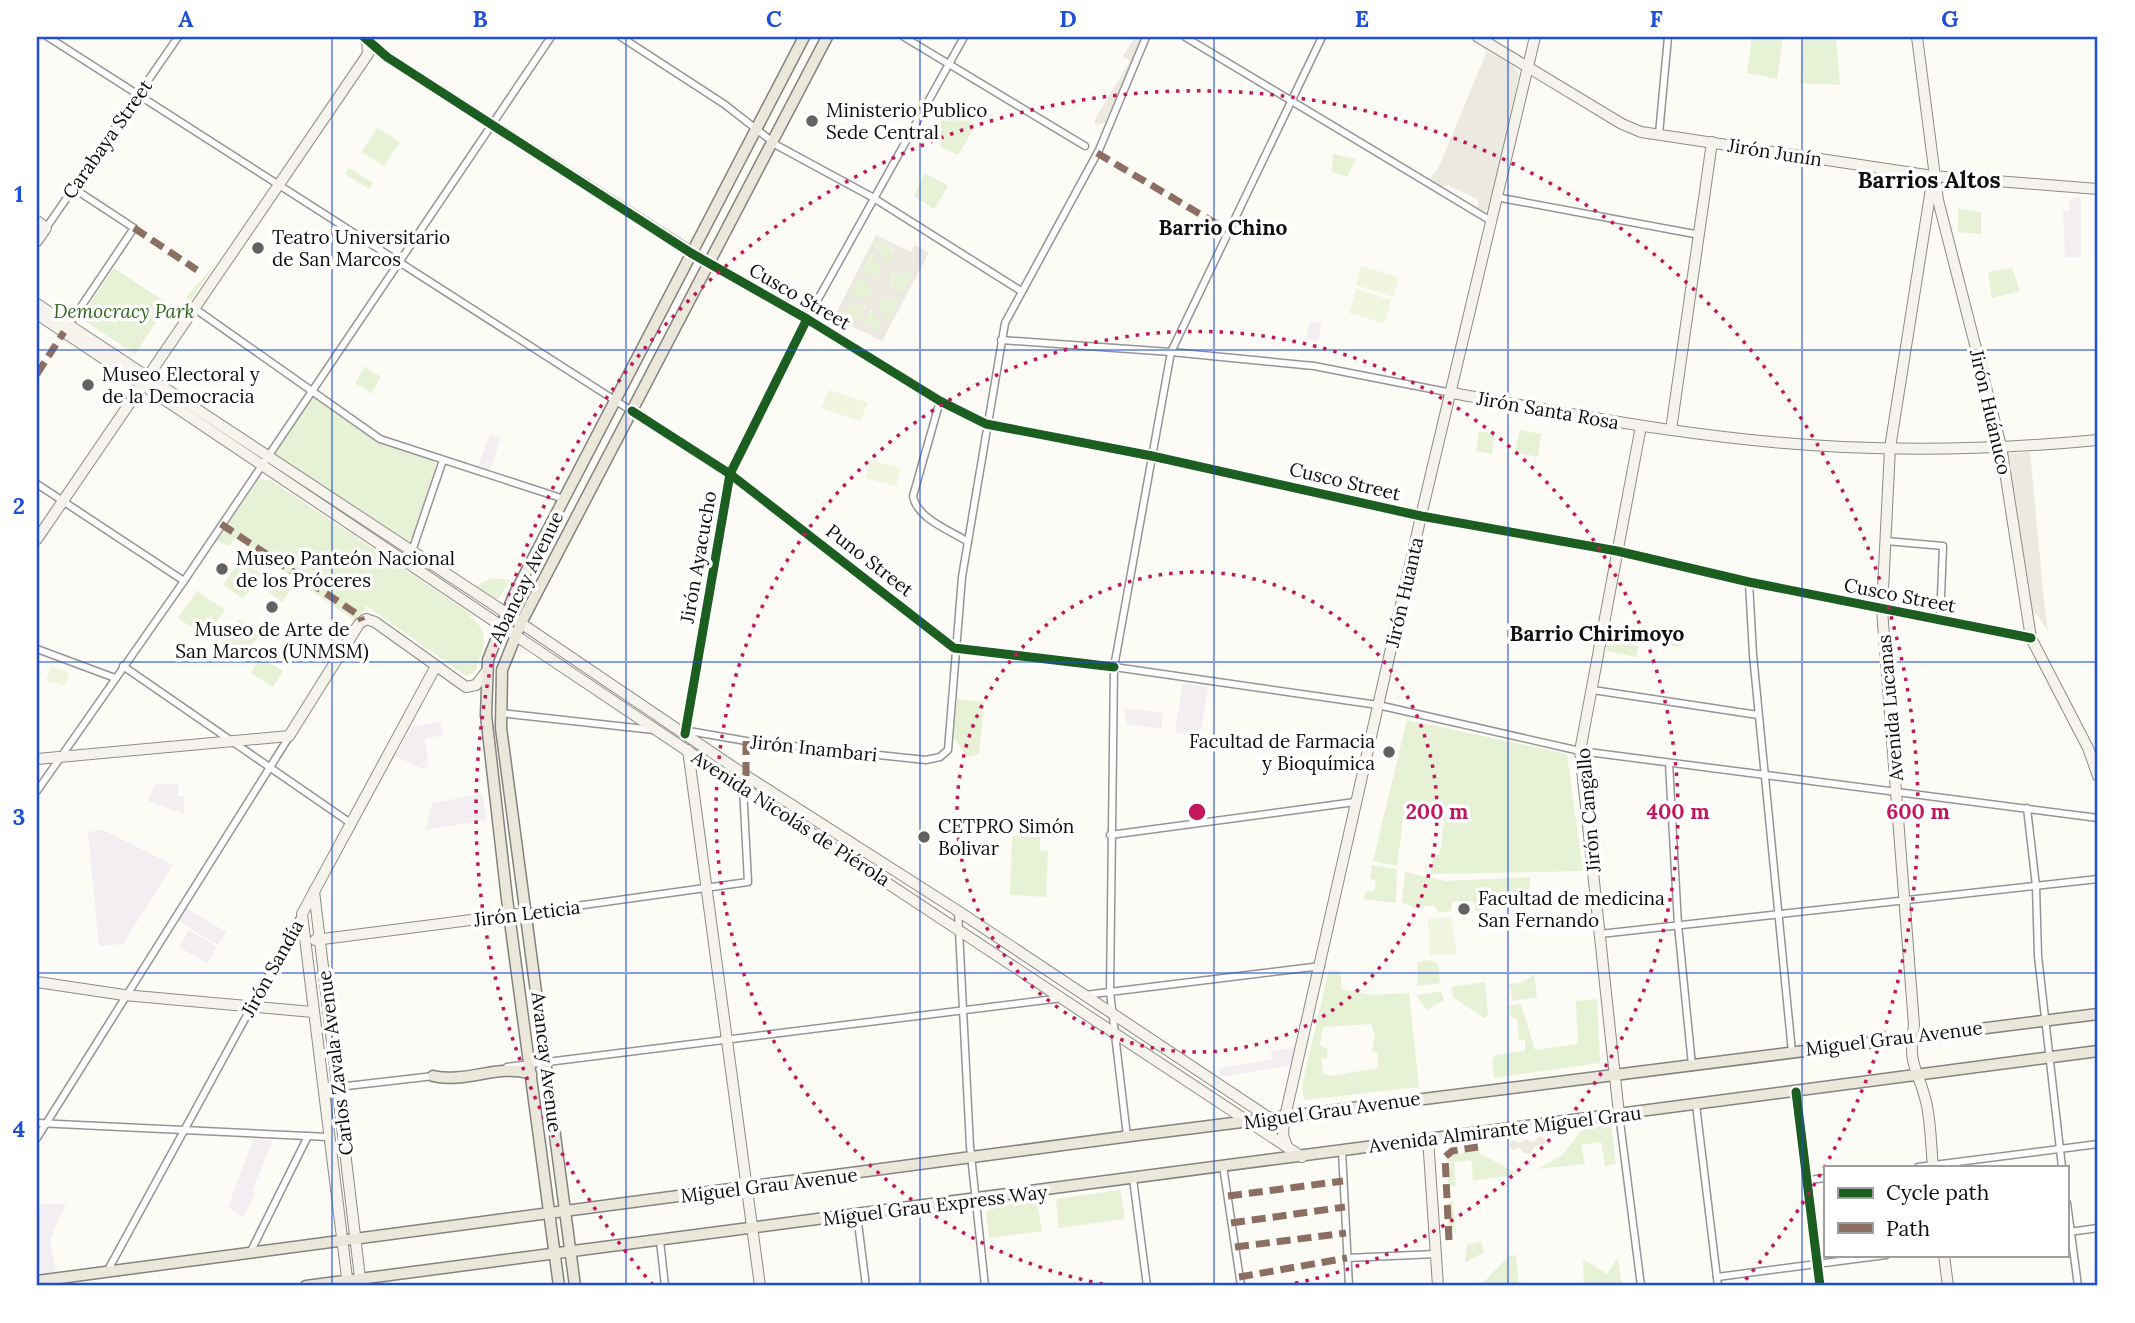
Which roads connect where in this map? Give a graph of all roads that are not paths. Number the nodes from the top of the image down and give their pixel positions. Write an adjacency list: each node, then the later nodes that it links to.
1 (48, 37): 19 (street)
2 (178, 37): 19 (street, Carabaya Street)
3 (551, 37): 21 (street)
4 (621, 37): 22 (street)
5 (804, 37): 22 (main road, Abancay Avenue)
6 (827, 37): 25 (main road, Abancay Avenue)
7 (904, 37): 17 (street)
8 (964, 37): 17 (street, Jirón Ayacucho)
9 (1146, 37): 26 (street)
10 (1185, 37): 20 (street)
11 (1322, 37): 20 (street)
12 (1478, 37): 18 (street, Jirón Junín)
13 (1535, 37): 18 (street, Jirón Huanta)
14 (1668, 37): 23 (street)
15 (1917, 37): 27 (street, Jirón Huánuco)
16 (367, 38): 21 (street); 28 (street)
17 (948, 65): 26 (street); 31 (street, Jirón Ayacucho)
18 (1527, 69): 23 (street, Jirón Junín); 32 (street, Jirón Huanta)
19 (138, 94): 28 (street); 29 (street, Carabaya Street)
20 (1291, 98): 34 (street); 48 (street)
21 (490, 124): 38 (street, Cusco Street); 39 (street)
22 (756, 129): 25 (street); 38 (main road, Abancay Avenue)
23 (1659, 134): 24 (street, Jirón Junín)
24 (1712, 142): 27 (street, Jirón Junín); 36 (street)
25 (773, 143): 31 (street); 40 (main road, Abancay Avenue)
26 (1097, 153): 41 (street)
27 (1933, 176): 30 (street, Jirón Junín); 59 (street, Jirón Huánuco); 60 (street, Avenida Lucanas)
28 (280, 183): 39 (street, Puno Street); 43 (street)
29 (73, 188): 35 (street, Carabaya Street); 46 (street)
30 (2098, 189)
31 (872, 197): 41 (street); 45 (street, Jirón Ayacucho)
32 (1496, 197): 34 (street, Jirón Huanta); 36 (street)
33 (37, 221): 35 (street)
34 (1491, 221): 51 (street, Jirón Huanta)
35 (46, 228): 37 (street, Carabaya Street)
36 (1700, 236): 57 (street)
37 (37, 241)
38 (691, 253): 40 (street, Cusco Street); 52 (main road, Abancay Avenue)
39 (400, 263): 50 (street); 52 (street, Puno Street)
40 (710, 264): 45 (street, Cusco Street); 54 (main road, Abancay Avenue)
41 (1021, 291): 47 (street)
42 (37, 304): 46 (street, Avenida Nicolás de Piérola)
43 (194, 308): 49 (street); 50 (street)
44 (37, 314): 46 (street, Avenida Nicolás de Piérola)
45 (807, 319): 53 (street, Cusco Street); 64 (street, Jirón Ayacucho)
46 (66, 329): 49 (street, Avenida Nicolás de Piérola)
47 (1001, 341): 48 (street, Jirón Santa Rosa); 55 (street)
48 (1171, 352): 51 (street, Jirón Santa Rosa); 61 (street)
49 (143, 381): 62 (street, Avenida Nicolás de Piérola); 67 (street)
50 (312, 390): 62 (street); 63 (street)
51 (1452, 393): 56 (street, Jirón Santa Rosa); 68 (street, Jirón Huanta)
52 (615, 400): 54 (street, Puno Street); 66 (main road, Abancay Avenue)
53 (940, 401): 55 (street, Cusco Street); 71 (street)
54 (632, 411): 64 (street, Puno Street); 79 (main road, Abancay Avenue)
55 (986, 424): 61 (street, Cusco Street); 71 (street)
56 (1641, 426): 57 (street, Jirón Santa Rosa); 73 (street, Jirón Cangallo)
57 (1671, 430): 60 (street, Jirón Santa Rosa)
58 (2098, 440): 59 (street, Jirón Santa Rosa)
59 (2001, 446): 60 (street, Jirón Santa Rosa); 82 (street, Jirón Huánuco)
60 (1890, 448): 70 (street, Avenida Lucanas)
61 (1152, 456): 68 (street, Cusco Street); 87 (street)
62 (263, 460): 72 (street, Avenida Nicolás de Piérola); 74 (street); 80 (street, Avenida Nicolás de Piérola)
63 (443, 460): 66 (street); 72 (street)
64 (730, 474): 83 (street, Puno Street); 95 (street, Jirón Ayacucho)
65 (37, 484): 67 (street)
66 (564, 499): 77 (main road, Abancay Avenue)
67 (62, 500): 69 (street); 74 (street)
68 (1421, 516): 73 (street, Cusco Street); 91 (street, Jirón Huanta)
69 (37, 539)
70 (1886, 541): 76 (street, Avenida Lucanas); 78 (street)
71 (968, 542): 83 (street)
72 (412, 551): 77 (street, Avenida Nicolás de Piérola)
73 (1617, 551): 75 (street, Cusco Street); 90 (street, Jirón Cangallo)
74 (184, 580): 85 (street)
75 (1749, 582): 76 (street, Cusco Street); 93 (street)
76 (1882, 610): 78 (street, Cusco Street); 108 (street, Avenida Lucanas)
77 (506, 613): 79 (street, Avenida Nicolás de Piérola); 80 (main road, Abancay Avenue)
78 (1940, 621): 82 (street, Cusco Street)
79 (521, 623): 81 (main road, Abancay Avenue); 95 (street, Avenida Nicolás de Piérola)
80 (500, 624): 81 (street, Avenida Nicolás de Piérola); 88 (main road, Abancay Avenue)
81 (515, 635): 92 (main road, Abancay Avenue); 94 (street, Avenida Nicolás de Piérola)
82 (2031, 638): 105 (street, Jirón Huánuco)
83 (954, 648): 87 (street); 95 (street, Jirón Inambari)
84 (37, 649): 89 (street)
85 (124, 666): 89 (street); 97 (street)
86 (436, 666): 88 (street); 96 (street); 112 (street, Jirón Sandía)
87 (1114, 667): 91 (street); 113 (street)
88 (486, 671): 123 (main road, Abancay Avenue)
89 (115, 678): 100 (street)
90 (1592, 690): 93 (street); 99 (street, Jirón Cangallo)
91 (1378, 705): 99 (street); 109 (street, Jirón Huanta)
92 (500, 713): 94 (street); 121 (main road, Abancay Avenue)
93 (1758, 715): 104 (street)
94 (658, 730): 98 (street, Avenida Nicolás de Piérola)
95 (682, 731): 119 (street, Avenida Nicolás de Piérola)
96 (289, 736): 97 (street); 103 (street)
97 (234, 742): 100 (street); 103 (street)
98 (688, 750): 106 (street, Avenida Nicolás de Piérola); 117 (street)
99 (1580, 751): 102 (street); 126 (street, Jirón Cangallo)
100 (60, 757): 101 (street); 107 (street)
101 (37, 759)
102 (1669, 763): 104 (street); 124 (street)
103 (270, 768): 112 (street); 132 (street)
104 (1766, 775): 108 (street); 120 (street)
105 (2098, 776)
106 (743, 787): 117 (street, Jirón Leticia); 125 (street, Avenida Nicolás de Piérola)
107 (37, 791)
108 (1897, 791): 110 (street); 118 (street, Avenida Lucanas)
109 (1356, 802): 113 (street); 129 (street, Jirón Huanta)
110 (2027, 808): 111 (street); 115 (street)
111 (2098, 818)
112 (349, 822): 116 (street, Jirón Sandía)
113 (1111, 835): 131 (street)
114 (2098, 880): 115 (street)
115 (2036, 886): 118 (street); 140 (street)
116 (314, 888): 122 (street, Jirón Sandía); 127 (street, Carlos Zavala Avenue)
117 (705, 889): 121 (street, Jirón Leticia); 143 (street)
118 (1905, 900): 120 (street); 142 (street, Avenida Lucanas)
119 (958, 911): 125 (street); 133 (street, Avenida Nicolás de Piérola)
120 (1779, 912): 124 (street); 147 (street)
121 (526, 913): 123 (street, Jirón Leticia); 149 (main road, Avancay Avenue)
122 (302, 914): 128 (street, Carlos Zavala Avenue); 135 (street, Jirón Sandía)
123 (509, 915): 127 (street, Jirón Leticia); 151 (main road, Abancay Avenue)
124 (1678, 925): 126 (street); 150 (street)
125 (958, 926): 134 (street, Avenida Nicolás de Piérola); 136 (street)
126 (1600, 934): 155 (street, Jirón Cangallo)
127 (321, 939): 128 (street, Jirón Leticia); 144 (street, Carlos Zavala Avenue)
128 (304, 941): 137 (street, Carlos Zavala Avenue)
129 (1321, 967): 131 (street); 162 (street, Jirón Huanta)
130 (37, 982): 132 (street)
131 (1110, 992): 133 (street); 139 (street)
132 (124, 995): 135 (street); 164 (street)
133 (1083, 996): 139 (street, Avenida Nicolás de Piérola)
134 (1064, 998): 136 (street); 141 (street, Avenida Nicolás de Piérola)
135 (250, 1007): 137 (street); 166 (street, Jirón Sandía)
136 (962, 1010): 143 (street); 178 (street)
137 (313, 1012): 145 (street, Carlos Zavala Avenue)
138 (2098, 1013): 140 (main road, Miguel Grau Avenue)
139 (1112, 1014): 141 (street); 154 (street, Avenida Nicolás de Piérola)
140 (2045, 1019): 142 (main road, Miguel Grau Avenue); 148 (street)
141 (1114, 1032): 157 (street, Avenida Nicolás de Piérola); 168 (street)
142 (1913, 1035): 147 (main road, Miguel Grau Avenue); 152 (street, Avenida Lucanas)
143 (728, 1039): 149 (street); 185 (street)
144 (333, 1047): 145 (street); 156 (street, Carlos Zavala Avenue)
145 (318, 1049): 169 (street, Carlos Zavala Avenue)
146 (2098, 1051): 148 (main road, Miguel Grau Avenue)
147 (1792, 1052): 150 (main road, Miguel Grau Avenue)
148 (2051, 1057): 152 (main road, Miguel Grau Avenue); 173 (street)
149 (547, 1062): 151 (street); 187 (main road, Avancay Avenue)
150 (1692, 1065): 155 (main road, Miguel Grau Avenue)
151 (530, 1069): 153 (main road); 188 (main road, Abancay Avenue)
152 (1914, 1075): 158 (main road, Miguel Grau Avenue); 180 (street, Avenida Lucanas)
153 (433, 1076): 156 (street)
154 (1207, 1077): 157 (street); 161 (street, Avenida Nicolás de Piérola)
155 (1615, 1077): 160 (street, Jirón Cangallo); 162 (main road, Miguel Grau Avenue)
156 (338, 1087): 176 (street, Carlos Zavala Avenue)
157 (1199, 1090): 165 (street, Avenida Nicolás de Piérola)
158 (1796, 1092): 159 (main road, Miguel Grau Avenue); 184 (street)
159 (1696, 1105): 160 (main road, Avenida Almirante Miguel Grau); 205 (street)
160 (1619, 1111): 171 (main road, Avenida Almirante Miguel Grau); 220 (street)
161 (1271, 1119): 162 (main road, Miguel Grau Avenue); 165 (main road, Miguel Grau Avenue)
162 (1284, 1119): 175 (street, Jirón Huanta)
163 (37, 1123): 164 (street)
164 (46, 1123): 166 (street); 170 (street)
165 (1250, 1124): 168 (main road, Miguel Grau Avenue); 175 (street, Avenida Nicolás de Piérola)
166 (185, 1131): 167 (street); 204 (street, Jirón Sandía)
167 (308, 1136): 169 (street); 198 (street)
168 (1127, 1136): 178 (main road, Miguel Grau Avenue)
169 (328, 1137): 177 (street, Carlos Zavala Avenue)
170 (37, 1138)
171 (1429, 1138): 174 (main road, Avenida Almirante Miguel Grau); 199 (street)
172 (2098, 1144): 173 (street)
173 (2060, 1149): 180 (street); 181 (street)
174 (1342, 1151): 175 (main road, Avenida Almirante Miguel Grau); 202 (street)
175 (1294, 1152): 179 (main road, Miguel Grau Express Way)
176 (346, 1158): 177 (street); 193 (street, Carlos Zavala Avenue)
177 (331, 1160): 195 (street, Carlos Zavala Avenue)
178 (971, 1161): 185 (main road, Miguel Grau Avenue); 186 (street)
179 (1223, 1166): 183 (main road, Miguel Grau Express Way); 217 (street)
180 (1932, 1166)
181 (2062, 1166)
182 (1824, 1178): 184 (street)
183 (1133, 1179): 186 (main road, Miguel Grau Express Way); 216 (street)
184 (1809, 1180): 203 (street)
185 (748, 1189): 187 (main road, Miguel Grau Avenue); 190 (street)
186 (974, 1196): 189 (main road, Miguel Grau Express Way); 215 (street)
187 (566, 1213): 188 (main road); 196 (main road, Avancay Avenue)
188 (550, 1215): 193 (main road); 197 (main road, Abancay Avenue)
189 (857, 1215): 190 (main road, Miguel Grau Express Way); 214 (street)
190 (752, 1225): 194 (main road, Miguel Grau Express Way); 213 (street)
191 (2098, 1228): 192 (street)
192 (2069, 1232): 224 (street)
193 (355, 1241): 195 (main road); 206 (street, Carlos Zavala Avenue)
194 (660, 1241): 196 (main road, Miguel Grau Express Way); 212 (street)
195 (341, 1242): 198 (main road); 208 (street, Carlos Zavala Avenue)
196 (570, 1248): 197 (main road, Miguel Grau Express Way); 211 (main road, Avancay Avenue)
197 (554, 1250): 206 (main road); 210 (main road, Abancay Avenue)
198 (251, 1251): 204 (main road)
199 (1436, 1254): 202 (street); 219 (street)
200 (1879, 1256): 203 (street)
201 (1944, 1256): 223 (street)
202 (1347, 1258): 218 (street)
203 (1818, 1265): 205 (street); 222 (street)
204 (107, 1270): 207 (main road)
205 (1717, 1277): 221 (street)
206 (360, 1280): 208 (main road)
207 (37, 1281)
208 (347, 1281): 209 (main road)
209 (306, 1286)
210 (559, 1286)
211 (575, 1286)
212 (666, 1286)
213 (760, 1286)
214 (866, 1286)
215 (985, 1286)
216 (1147, 1286)
217 (1241, 1286)
218 (1349, 1286)
219 (1438, 1286)
220 (1641, 1286)
221 (1718, 1286)
222 (1821, 1286)
223 (1948, 1286)
224 (2077, 1286)

